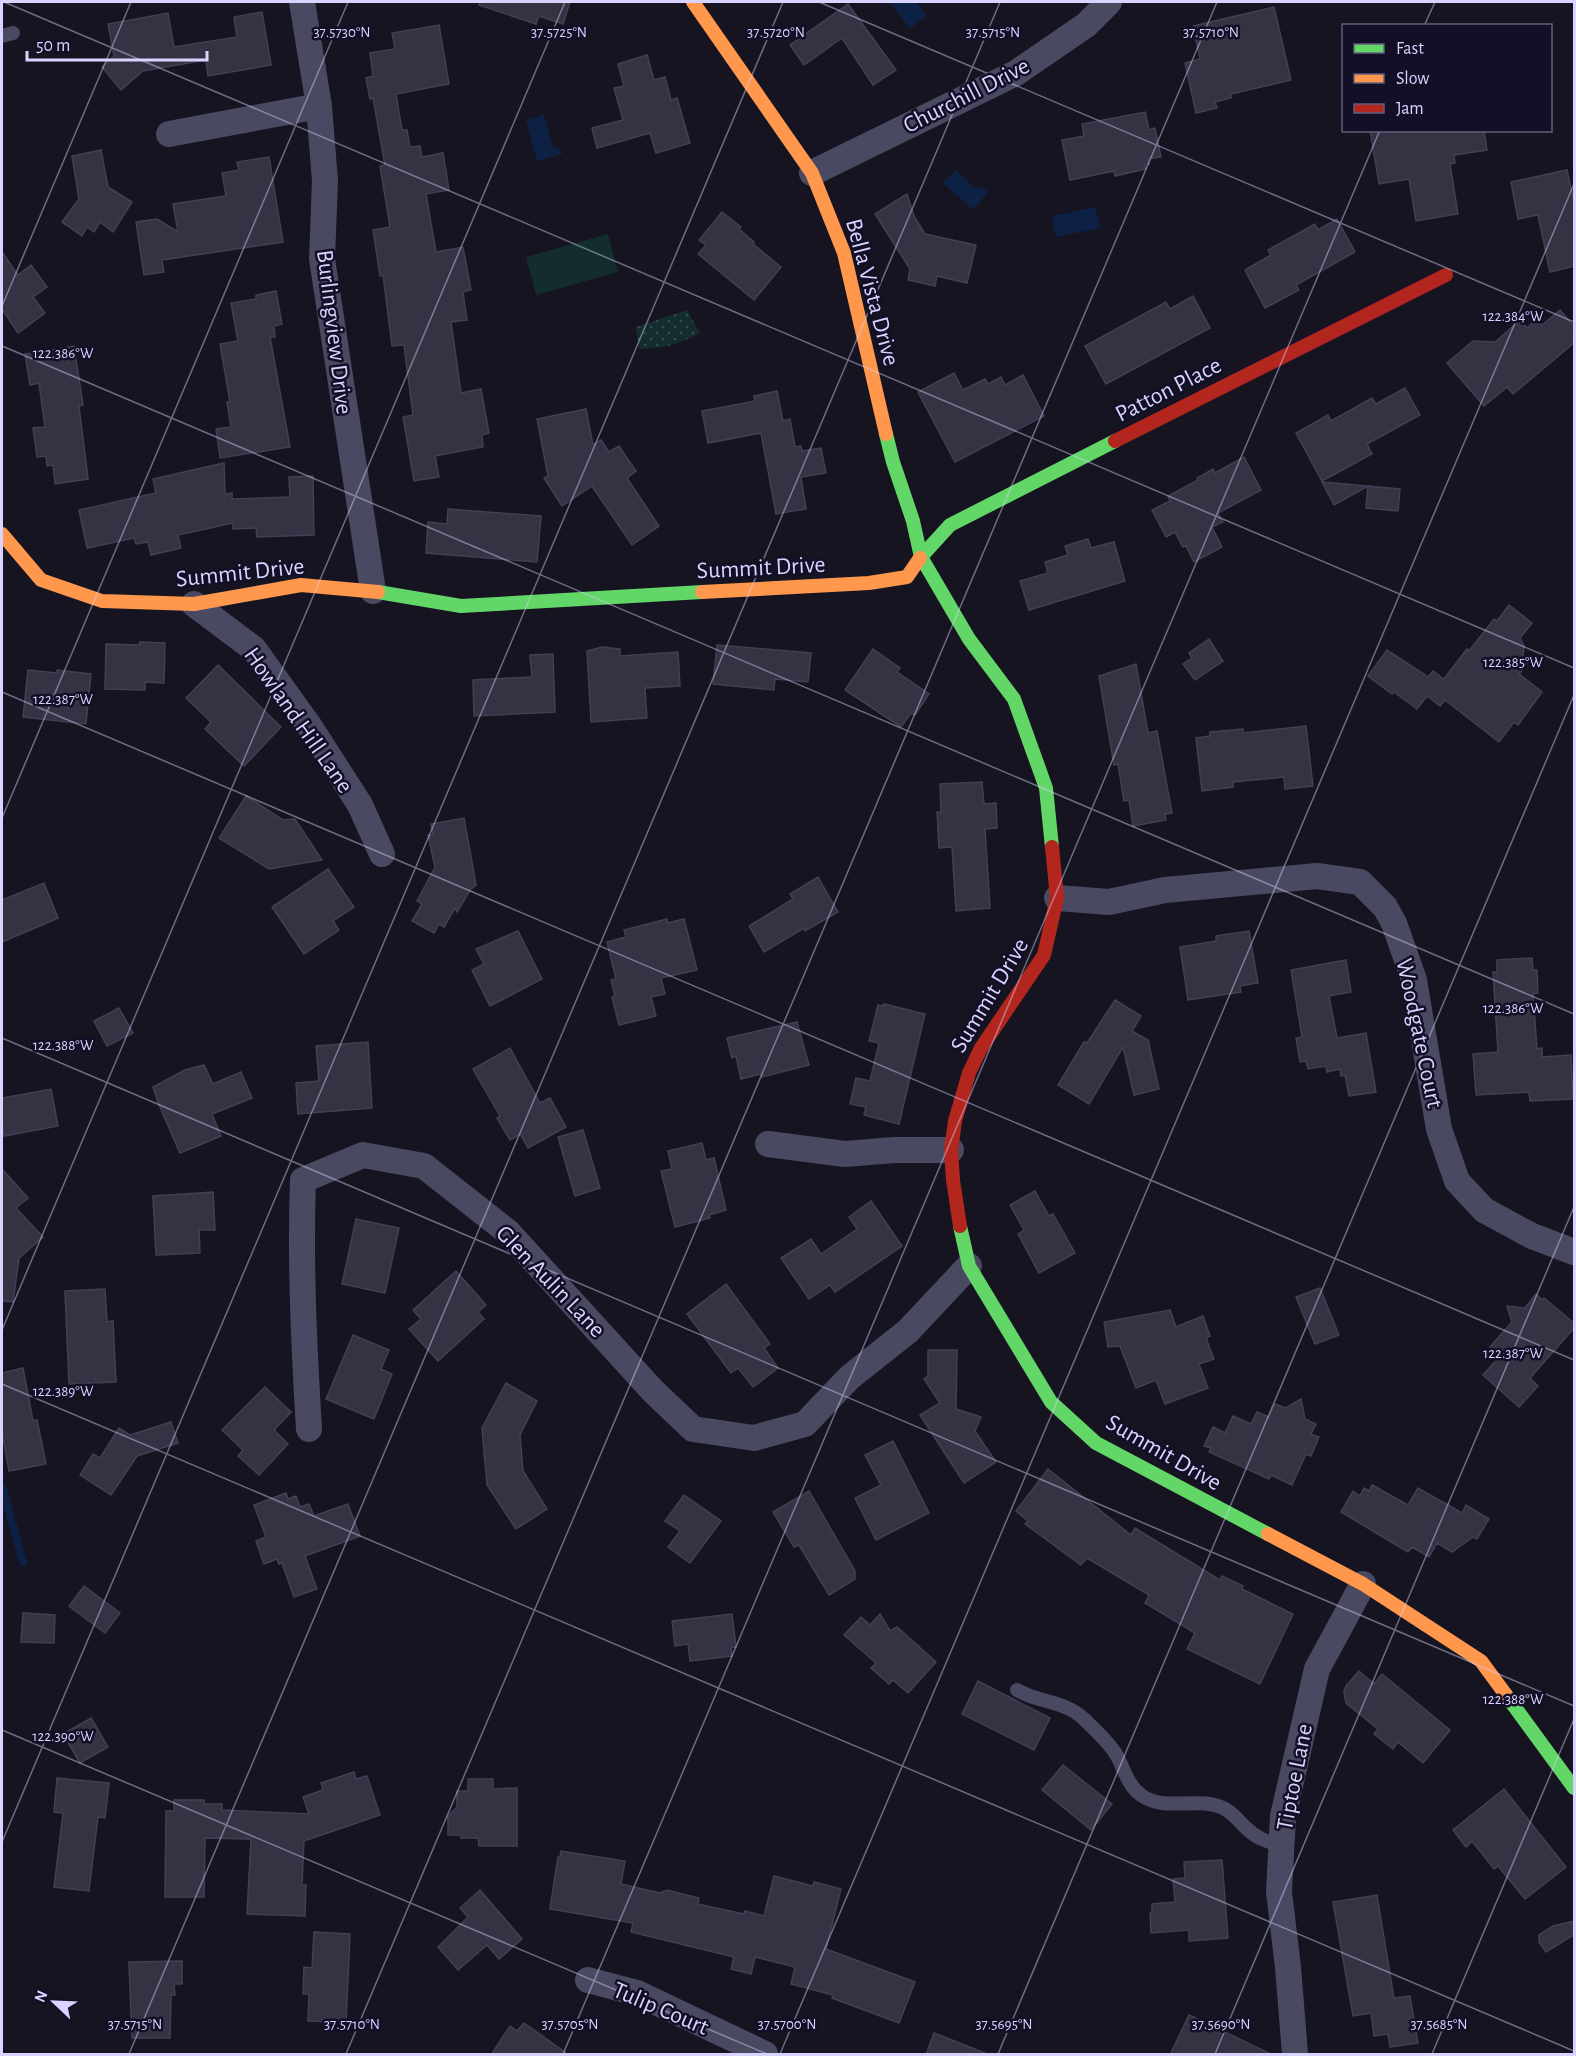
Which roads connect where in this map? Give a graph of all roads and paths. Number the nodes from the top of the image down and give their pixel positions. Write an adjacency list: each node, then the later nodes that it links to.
1 (303, 2): 4 (street, Burlingview Drive)
2 (693, 2): 6 (street, Bella Vista Drive)
3 (1109, 2): 6 (street, Churchill Drive)
4 (319, 106): 5 (street); 10 (street, Burlingview Drive)
5 (169, 134)
6 (812, 173): 9 (street, Bella Vista Drive)
7 (1446, 275): 9 (street, Patton Place)
8 (2, 534): 11 (street, Summit Drive)
9 (921, 557): 10 (street, Summit Drive); 13 (street, Summit Drive)
10 (373, 591): 11 (street, Summit Drive)
11 (194, 604): 12 (street, Howland Hill Lane)
12 (382, 854)
13 (1057, 898): 15 (street, Summit Drive); 16 (street, Woodgate Court)
14 (768, 1144): 15 (street)
15 (951, 1150): 17 (street, Summit Drive)
16 (1575, 1252)
17 (969, 1266): 18 (street, Glen Aulin Lane); 19 (street, Summit Drive)
18 (309, 1429)
19 (1363, 1584): 21 (street, Summit Drive); 22 (street, Tiptoe Lane)
20 (1017, 1690): 22 (lane)
21 (1575, 1788)
22 (1281, 1845): 25 (street, Tiptoe Lane)
23 (588, 1980): 24 (street, Tulip Court)
24 (765, 2055)
25 (1295, 2055)

